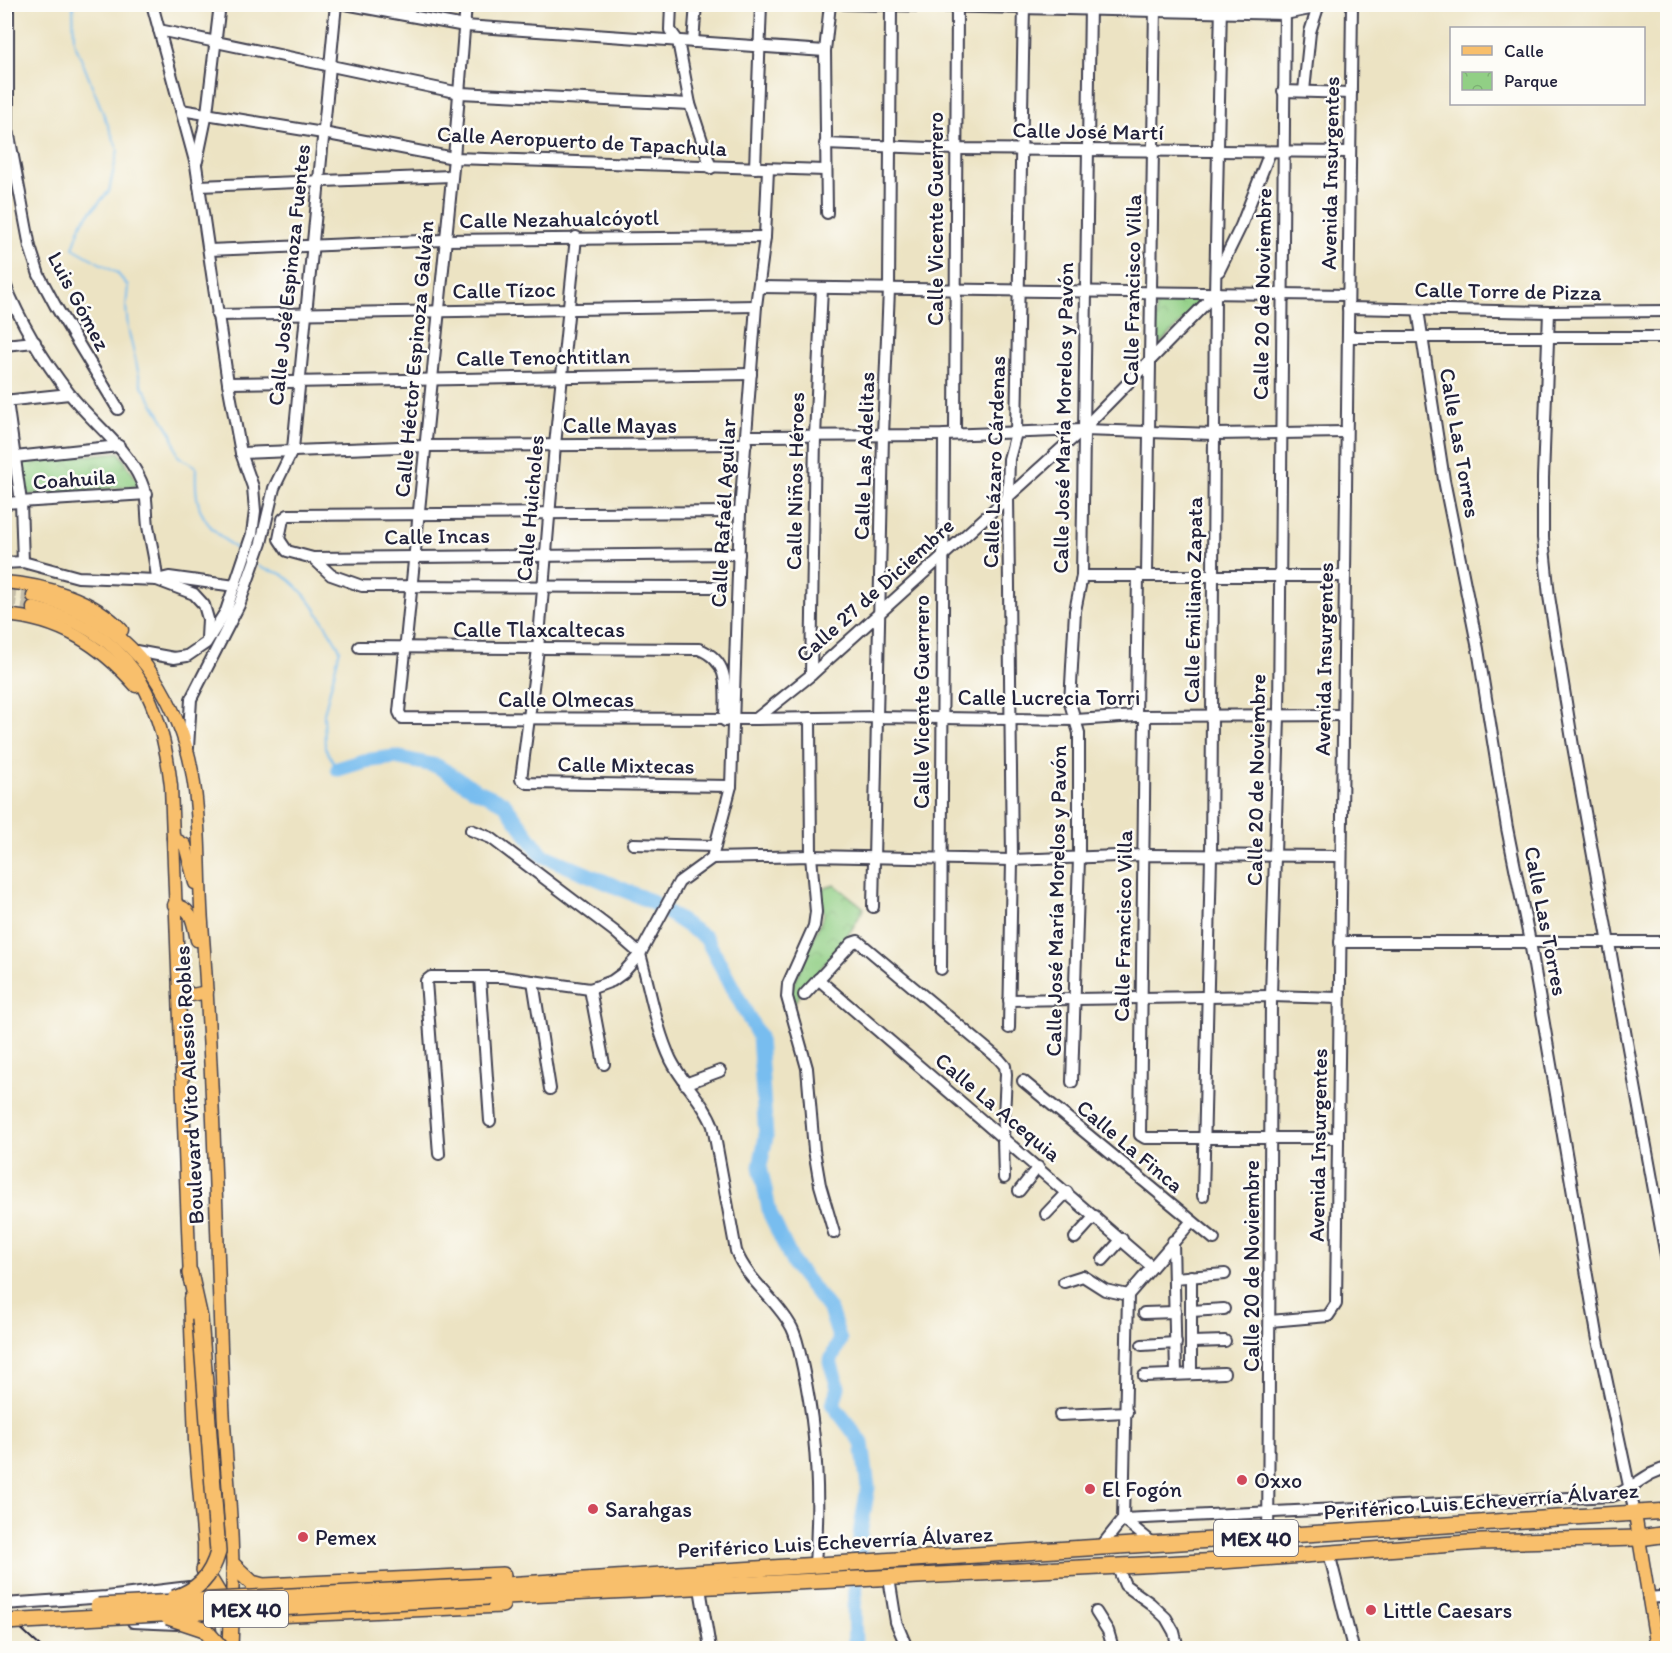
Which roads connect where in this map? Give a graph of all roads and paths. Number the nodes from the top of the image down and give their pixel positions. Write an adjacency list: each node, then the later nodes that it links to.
1 (8, 4): 53 (street, Luis Gómez)
2 (152, 4): 23 (street)
3 (220, 4): 25 (street)
4 (336, 4): 29 (street, Calle José Espinoza Fuentes)
5 (345, 4): 22 (street)
6 (466, 4): 22 (street, Calle Héctor Espinoza Galván)
7 (671, 4): 24 (street)
8 (696, 4): 26 (street)
9 (761, 4): 27 (street)
10 (830, 4): 28 (street)
11 (844, 4): 13 (street)
12 (1352, 4): 33 (street, Avenida Insurgentes)
13 (864, 5): 14 (street)
14 (891, 5): 15 (street); 39 (street, Calle Las Adelitas)
15 (957, 5): 16 (street); 40 (street, Calle Vicente Guerrero)
16 (1024, 6): 18 (street); 41 (street, Calle Lázaro Cárdenas)
17 (1317, 6): 21 (street); 31 (street)
18 (1090, 7): 19 (street); 42 (street, Calle José María Morelos y Pavón)
19 (1155, 8): 20 (street); 43 (street, Calle Francisco Villa)
20 (1221, 8): 21 (street); 44 (street, Calle Emiliano Zapata)
21 (1285, 9): 30 (street, Calle 20 de Noviembre)
22 (465, 26): 24 (street); 32 (street, Calle Héctor Espinoza Galván)
23 (159, 30): 25 (street); 35 (street)
24 (678, 41): 26 (street); 34 (street)
25 (217, 42): 29 (street); 36 (street)
26 (693, 42): 27 (street)
27 (758, 48): 28 (street); 51 (street)
28 (825, 51): 38 (street)
29 (330, 68): 32 (street); 37 (street, Calle José Espinoza Fuentes)
30 (1283, 91): 31 (street); 46 (street, Calle 20 de Noviembre)
31 (1304, 91): 33 (street)
32 (460, 93): 34 (street); 48 (street, Calle Héctor Espinoza Galván)
33 (1351, 93): 47 (street, Avenida Insurgentes)
34 (690, 104): 50 (street)
35 (182, 110): 36 (street, Calle Aeropuerto de Tapachula); 49 (street)
36 (207, 113): 37 (street, Calle Aeropuerto de Tapachula); 49 (street)
37 (323, 133): 48 (street, Calle Aeropuerto de Tapachula); 56 (street, Calle José Espinoza Fuentes)
38 (825, 144): 39 (street, Calle José Martí); 54 (street)
39 (890, 148): 40 (street, Calle José Martí); 68 (street, Calle Las Adelitas)
40 (955, 149): 41 (street, Calle José Martí); 69 (street, Calle Vicente Guerrero)
41 (1021, 149): 42 (street, Calle José Martí); 70 (street, Calle Lázaro Cárdenas)
42 (1087, 151): 43 (street, Calle José Martí); 71 (street, Calle José María Morelos y Pavón)
43 (1155, 152): 44 (street, Calle José Martí); 72 (street, Calle Francisco Villa)
44 (1219, 152): 45 (street, Calle José Martí); 64 (street, Calle Emiliano Zapata)
45 (1270, 152): 46 (street, Calle José Martí); 64 (street)
46 (1283, 152): 47 (street, Calle José Martí); 74 (street, Calle 20 de Noviembre)
47 (1350, 152): 75 (street, Avenida Insurgentes)
48 (454, 158): 50 (street, Calle Aeropuerto de Tapachula); 55 (street, Calle Héctor Espinoza Galván)
49 (196, 165): 57 (street)
50 (711, 168): 51 (street, Calle Aeropuerto de Tapachula)
51 (755, 168): 52 (street, Calle Aeropuerto de Tapachula)
52 (768, 169): 54 (street, Calle Aeropuerto de Tapachula); 60 (street, Calle Rafaél Aguilar)
53 (10, 170): 99 (street, Luis Gómez)
54 (825, 170): 58 (street)
55 (451, 176): 56 (street); 61 (street, Calle Héctor Espinoza Galván)
56 (318, 182): 57 (street); 62 (street, Calle José Espinoza Fuentes)
57 (199, 186): 63 (street)
58 (827, 213)
59 (576, 237): 60 (street, Calle Nezahualcóyotl); 61 (street, Calle Nezahualcóyotl); 77 (street, Calle Huicholes)
60 (765, 237): 66 (street, Calle Rafaél Aguilar)
61 (444, 240): 62 (street, Calle Nezahualcóyotl); 79 (street, Calle Héctor Espinoza Galván)
62 (313, 245): 63 (street, Calle Nezahualcóyotl); 83 (street, Calle José Espinoza Fuentes)
63 (209, 250): 84 (street)
64 (1217, 274): 73 (street, Calle Emiliano Zapata)
65 (4, 282): 89 (street)
66 (759, 287): 67 (street); 76 (street, Calle Rafaél Aguilar)
67 (822, 288): 68 (street); 108 (street, Calle Niños Héroes)
68 (890, 289): 69 (street); 107 (street, Calle Las Adelitas)
69 (954, 289): 70 (street); 104 (street, Calle Vicente Guerrero)
70 (1019, 290): 71 (street); 102 (street, Calle Lázaro Cárdenas)
71 (1085, 292): 72 (street); 100 (street, Calle José María Morelos y Pavón)
72 (1151, 292): 73 (street); 91 (street, Calle Francisco Villa)
73 (1215, 294): 74 (street); 91 (street, Calle 27 de Diciembre); 105 (street, Calle Emiliano Zapata)
74 (1282, 294): 75 (street); 106 (street, Calle 20 de Noviembre)
75 (1348, 295): 78 (street, Avenida Insurgentes)
76 (756, 306): 77 (street, Calle Tízoc); 92 (street, Calle Rafaél Aguilar)
77 (569, 308): 79 (street, Calle Tízoc); 93 (street, Calle Huicholes)
78 (1347, 308): 80 (street, Calle Torre de Pizza); 87 (street, Avenida Insurgentes)
79 (438, 310): 83 (street, Calle Tízoc); 94 (street, Calle Héctor Espinoza Galván)
80 (1418, 310): 82 (street, Calle Torre de Pizza); 85 (street, Calle Las Torres)
81 (1668, 311): 82 (street, Calle Torre de Pizza)
82 (1549, 312): 88 (street)
83 (306, 313): 84 (street, Calle Tízoc); 96 (street, Calle José Espinoza Fuentes)
84 (217, 315): 95 (street)
85 (1421, 336): 87 (street); 88 (street); 185 (street, Calle Las Torres)
86 (1668, 336): 88 (street)
87 (1348, 337): 101 (street, Avenida Insurgentes)
88 (1547, 339): 187 (street)
89 (35, 342): 90 (street); 97 (street)
90 (4, 345)
91 (1148, 363): 100 (street, Calle 27 de Diciembre); 103 (street, Calle Francisco Villa)
92 (752, 374): 93 (street, Calle Tenochtitlan); 109 (street, Calle Rafaél Aguilar)
93 (563, 376): 94 (street, Calle Tenochtitlan); 110 (street, Calle Huicholes)
94 (432, 379): 96 (street, Calle Tenochtitlan); 112 (street, Calle Héctor Espinoza Galván)
95 (228, 382): 96 (street, Calle Tenochtitlan); 114 (street)
96 (297, 382): 113 (street, Calle José Espinoza Fuentes)
97 (69, 394): 98 (street); 111 (street)
98 (6, 401): 115 (street)
99 (118, 409)
100 (1082, 430): 102 (street, Calle Mayas); 103 (street, Calle Mayas); 117 (street, Calle 27 de Diciembre); 132 (street, Calle José María Morelos y Pavón)
101 (1347, 432): 106 (street, Calle Mayas); 135 (street, Avenida Insurgentes)
102 (1016, 433): 104 (street, Calle Mayas); 117 (street, Calle Lázaro Cárdenas)
103 (1149, 433): 105 (street, Calle Mayas); 130 (street, Calle Francisco Villa)
104 (949, 434): 107 (street, Calle Mayas); 126 (street, Calle Vicente Guerrero)
105 (1215, 434): 106 (street, Calle Mayas); 133 (street, Calle Emiliano Zapata)
106 (1279, 434): 134 (street, Calle 20 de Noviembre)
107 (883, 435): 108 (street, Calle Mayas); 143 (street, Calle Las Adelitas)
108 (815, 436): 109 (street, Calle Mayas); 149 (street, Calle Niños Héroes)
109 (747, 440): 110 (street, Calle Mayas); 120 (street, Calle Rafaél Aguilar)
110 (555, 445): 112 (street, Calle Mayas); 121 (street, Calle Huicholes)
111 (119, 446): 115 (street); 116 (street)
112 (426, 446): 113 (street, Calle Mayas); 122 (street, Calle Héctor Espinoza Galván)
113 (293, 449): 114 (street, Calle Mayas); 131 (street, Calle José Espinoza Fuentes)
114 (241, 453): 131 (street)
115 (15, 457): 118 (street)
116 (147, 494): 118 (street, Coahuila); 136 (street)
117 (1008, 495): 126 (street, Calle 27 de Diciembre); 161 (street, Calle Lázaro Cárdenas)
118 (21, 502): 119 (street, Coahuila); 129 (street)
119 (4, 503)
120 (740, 512): 121 (street); 123 (street, Calle Rafaél Aguilar)
121 (550, 513): 122 (street); 124 (street, Calle Huicholes)
122 (419, 516): 125 (street, Calle Héctor Espinoza Galván); 127 (street, Calle Incas)
123 (739, 554): 124 (street, Calle Incas); 163 (street, Calle Rafaél Aguilar)
124 (546, 555): 125 (street, Calle Incas); 140 (street, Calle Huicholes)
125 (416, 556): 127 (street, Calle Incas); 139 (street, Calle Héctor Espinoza Galván)
126 (942, 556): 143 (street, Calle 27 de Diciembre); 157 (street, Calle Vicente Guerrero)
127 (313, 558): 139 (street)
128 (4, 562): 129 (street)
129 (23, 562): 136 (street)
130 (1142, 575): 132 (street); 133 (street); 154 (street, Calle Francisco Villa)
131 (245, 576): 138 (street); 164 (street)
132 (1082, 576): 162 (street, Calle José María Morelos y Pavón)
133 (1213, 576): 134 (street); 151 (street, Calle Emiliano Zapata)
134 (1278, 576): 135 (street); 155 (street, Calle 20 de Noviembre)
135 (1345, 576): 152 (street, Avenida Insurgentes)
136 (158, 580): 138 (street); 144 (street)
137 (4, 582): 148 (main road)
138 (235, 586): 144 (street)
139 (413, 586): 140 (street); 146 (street, Calle Héctor Espinoza Galván)
140 (544, 586): 141 (street); 147 (street, Calle Huicholes)
141 (719, 587)
142 (4, 615): 150 (main road)
143 (879, 615): 149 (street, Calle 27 de Diciembre); 156 (street, Calle Las Adelitas)
144 (206, 643): 148 (street)
145 (359, 647): 146 (street, Calle Tlaxcaltecas)
146 (406, 648): 147 (street, Calle Tlaxcaltecas); 153 (street, Calle Héctor Espinoza Galván)
147 (538, 649): 158 (street, Calle Huicholes); 163 (street, Calle Tlaxcaltecas)
148 (136, 651): 150 (main road, Boulevard Vito Alessio Robles); 164 (main road, Boulevard Vito Alessio Robles)
149 (811, 675): 160 (street, Calle 27 de Diciembre)
150 (154, 706): 168 (main road, Boulevard Vito Alessio Robles)
151 (1210, 715): 154 (street, Calle Lucrecia Torri); 155 (street, Calle Lucrecia Torri); 174 (street, Calle Emiliano Zapata)
152 (1343, 715): 155 (street, Calle Lucrecia Torri); 175 (street, Avenida Insurgentes)
153 (400, 716): 158 (street, Calle Olmecas)
154 (1140, 716): 162 (street, Calle Lucrecia Torri); 172 (street, Calle Francisco Villa)
155 (1279, 716): 171 (street, Calle 20 de Noviembre)
156 (876, 717): 157 (street, Calle Lucrecia Torri); 159 (street, Calle Lucrecia Torri); 176 (street, Calle Las Adelitas)
157 (940, 717): 161 (street, Calle Lucrecia Torri); 179 (street, Calle Vicente Guerrero)
158 (528, 718): 163 (street, Calle Olmecas); 165 (street, Calle Huicholes)
159 (810, 718): 160 (street, Calle Lucrecia Torri); 173 (street)
160 (756, 719): 163 (street)
161 (1009, 719): 162 (street, Calle Lucrecia Torri); 180 (street, Calle Lázaro Cárdenas)
162 (1076, 720): 178 (street, Calle José María Morelos y Pavón)
163 (729, 721): 166 (street, Calle Rafaél Aguilar)
164 (188, 752): 181 (main road, Boulevard Vito Alessio Robles)
165 (523, 781): 166 (street, Calle Mixtecas)
166 (731, 786): 170 (street, Calle Rafaél Aguilar)
167 (471, 830): 188 (street)
168 (173, 838): 181 (main road); 182 (main road, Boulevard Vito Alessio Robles)
169 (633, 844): 170 (street)
170 (715, 846): 177 (street, Calle Rafaél Aguilar)
171 (1273, 854): 174 (street); 175 (street); 198 (street, Calle 20 de Noviembre)
172 (1144, 855): 174 (street); 178 (street); 200 (street, Calle Francisco Villa)
173 (811, 856): 176 (street); 177 (street); 225 (street)
174 (1211, 856): 199 (street, Calle Emiliano Zapata)
175 (1341, 856): 184 (street, Avenida Insurgentes)
176 (875, 857): 179 (street); 183 (street, Calle Las Adelitas)
177 (712, 858): 188 (street)
178 (1079, 858): 180 (street); 202 (street, Calle José María Morelos y Pavón)
179 (940, 859): 180 (street); 189 (street, Calle Vicente Guerrero)
180 (1012, 860): 203 (street, Calle Lázaro Cárdenas)
181 (200, 898): 190 (main road, Boulevard Vito Alessio Robles)
182 (174, 905): 190 (main road); 194 (main road, Boulevard Vito Alessio Robles)
183 (873, 907)
184 (1340, 942): 185 (street); 201 (street, Avenida Insurgentes)
185 (1530, 942): 187 (street); 255 (street, Calle Las Torres)
186 (1668, 942): 187 (street)
187 (1610, 943): 232 (street)
188 (640, 954): 195 (street); 209 (street)
189 (941, 969)
190 (206, 976): 196 (main road, Boulevard Vito Alessio Robles)
191 (480, 977): 193 (street); 211 (street); 216 (street)
192 (818, 979): 197 (street); 212 (street, Calle La Acequia); 212 (street)
193 (533, 981): 195 (street); 210 (street)
194 (179, 987): 196 (main road); 233 (main road, Boulevard Vito Alessio Robles)
195 (590, 989): 205 (street)
196 (207, 992): 264 (main road, Boulevard Vito Alessio Robles)
197 (804, 995)
198 (1271, 996): 199 (street); 201 (street); 214 (street, Calle 20 de Noviembre)
199 (1207, 997): 200 (street); 213 (street, Calle Emiliano Zapata)
200 (1142, 998): 202 (street); 213 (street, Calle Francisco Villa)
201 (1339, 998): 215 (street, Avenida Insurgentes)
202 (1074, 999): 203 (street); 208 (street, Calle José María Morelos y Pavón)
203 (1009, 1000): 204 (street, Calle Lázaro Cárdenas)
204 (1009, 1028)
205 (604, 1064)
206 (720, 1071): 209 (street)
207 (1023, 1081): 224 (street, Calle La Finca)
208 (1072, 1082)
209 (685, 1084): 271 (street)
210 (550, 1089)
211 (490, 1121)
212 (1003, 1138): 217 (street, Calle La Acequia); 218 (street)
213 (1203, 1138): 214 (street); 221 (street, Calle Emiliano Zapata)
214 (1272, 1138): 215 (street); 243 (street, Calle 20 de Noviembre)
215 (1338, 1138): 243 (street, Avenida Insurgentes)
216 (438, 1154)
217 (1038, 1167): 219 (street); 220 (street, Calle La Acequia)
218 (1004, 1178)
219 (1019, 1191)
220 (1067, 1192): 222 (street); 223 (street, Calle La Acequia)
221 (1203, 1196)
222 (1046, 1214)
223 (1095, 1216): 226 (street); 227 (street, Calle La Acequia)
224 (1191, 1222): 228 (street, Calle La Finca); 229 (street)
225 (834, 1233)
226 (1075, 1238)
227 (1122, 1239): 230 (street); 231 (street, Calle La Acequia)
228 (1214, 1239)
229 (1173, 1241): 231 (street); 236 (street)
230 (1103, 1260)
231 (1151, 1266): 238 (street)
232 (1668, 1267)
233 (190, 1274): 265 (main road, Boulevard Vito Alessio Robles); 286 (highway, bridge)
234 (1225, 1274): 235 (street)
235 (1191, 1276): 236 (street); 240 (street)
236 (1174, 1278): 241 (street)
237 (1064, 1282): 238 (street)
238 (1128, 1295): 252 (street)
239 (1224, 1309): 240 (street)
240 (1191, 1311): 245 (street)
241 (1175, 1312): 242 (street); 246 (street)
242 (1144, 1313)
243 (1270, 1321): 257 (street, Calle 20 de Noviembre)
244 (1225, 1341): 245 (street)
245 (1192, 1342): 250 (street)
246 (1176, 1343): 247 (street); 249 (street)
247 (1142, 1344)
248 (1224, 1373): 250 (street)
249 (1176, 1374): 250 (street); 251 (street)
250 (1191, 1374)
251 (1144, 1376)
252 (1127, 1412): 253 (street); 259 (street)
253 (1060, 1415)
254 (1668, 1468): 255 (street)
255 (1630, 1487): 257 (street); 258 (street, Calle Las Torres)
256 (1668, 1511): 258 (highway, Periférico Luis Echeverría Álvarez / MEX 40)
257 (1270, 1513): 259 (street); 261 (street, Calle 20 de Noviembre)
258 (1635, 1514): 260 (highway); 261 (highway, Periférico Luis Echeverría Álvarez / MEX 40); 262 (main road, Calle Las Torres)
259 (1123, 1519): 266 (street); 267 (street)
260 (1668, 1533): 262 (highway, Periférico Luis Echeverría Álvarez / MEX 40)
261 (1269, 1537): 266 (highway, Periférico Luis Echeverría Álvarez / MEX 40); 269 (street, Calle 20 de Noviembre)
262 (1640, 1538): 263 (highway, Periférico Luis Echeverría Álvarez / MEX 40); 270 (main road, Calle Las Torres)
263 (1608, 1539): 268 (highway, Periférico Luis Echeverría Álvarez / MEX 40); 270 (main road)
264 (232, 1543): 265 (main road); 273 (main road, Boulevard Vito Alessio Robles)
265 (204, 1545): 272 (main road, Boulevard Vito Alessio Robles)
266 (1156, 1545): 267 (highway, Periférico Luis Echeverría Álvarez / MEX 40)
267 (1099, 1549): 271 (highway, Periférico Luis Echeverría Álvarez / MEX 40)
268 (1329, 1552): 269 (highway, Periférico Luis Echeverría Álvarez / MEX 40); 302 (street)
269 (1268, 1556): 274 (highway, Periférico Luis Echeverría Álvarez / MEX 40)
270 (1643, 1563): 283 (main road, Calle Las Torres)
271 (815, 1564): 276 (highway, Periférico Luis Echeverría Álvarez / MEX 40)
272 (204, 1565): 278 (main road); 279 (main road, Boulevard Vito Alessio Robles); 289 (highway)
273 (234, 1566): 277 (highway); 289 (main road, Boulevard Vito Alessio Robles)
274 (1117, 1566): 275 (highway, Periférico Luis Echeverría Álvarez / MEX 40); 301 (street)
275 (882, 1578): 280 (highway, Periférico Luis Echeverría Álvarez / MEX 40); 299 (street)
276 (547, 1582): 277 (highway); 281 (highway, Periférico Luis Echeverría Álvarez / MEX 40)
277 (263, 1586): 289 (highway); 290 (highway)
278 (181, 1588): 279 (street); 285 (street); 292 (street)
279 (204, 1588): 289 (main road); 294 (main road, Boulevard Vito Alessio Robles)
280 (700, 1588): 282 (highway, Periférico Luis Echeverría Álvarez / MEX 40); 298 (street)
281 (488, 1591): 282 (highway, Periférico Luis Echeverría Álvarez / MEX 40); 286 (highway, Periférico Luis Echeverría Álvarez / MEX 40, bridge)
282 (578, 1593): 290 (highway)
283 (1648, 1598): 284 (street); 303 (main road, Calle Las Torres)
284 (1668, 1601)
285 (4, 1604)
286 (154, 1608): 287 (highway, Periférico Luis Echeverría Álvarez / MEX 40, bridge); 291 (highway, Periférico Luis Echeverría Álvarez / MEX 40, bridge); 295 (highway, bridge)
287 (4, 1612)
288 (1096, 1612): 300 (street)
289 (232, 1616): 290 (highway); 296 (highway); 297 (main road, Boulevard Vito Alessio Robles)
290 (270, 1616)
291 (4, 1622)
292 (186, 1625): 293 (street); 294 (street)
293 (4, 1628)
294 (212, 1648)
295 (221, 1648)
296 (230, 1648)
297 (236, 1648)
298 (710, 1648)
299 (907, 1648)
300 (1113, 1648)
301 (1178, 1648)
302 (1353, 1648)
303 (1657, 1648)

